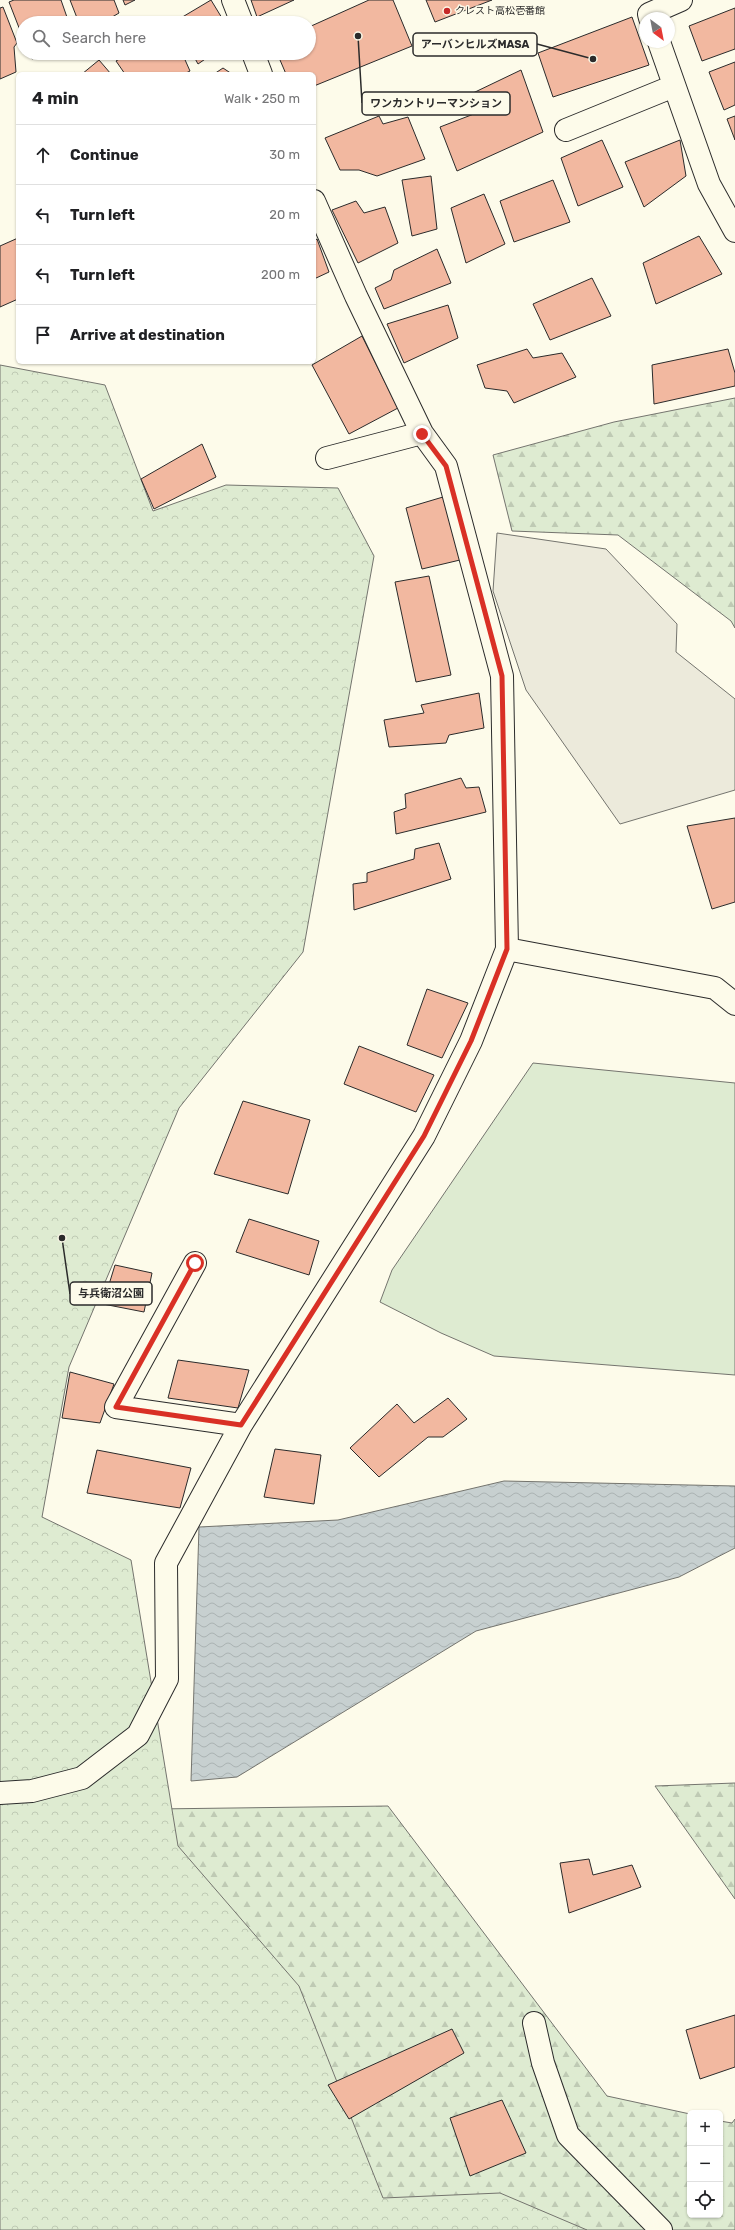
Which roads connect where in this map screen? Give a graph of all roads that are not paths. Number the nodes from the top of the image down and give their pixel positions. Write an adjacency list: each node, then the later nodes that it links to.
1 (233, 0): 4 (lane)
2 (681, 0): 3 (lane)
3 (654, 12)
4 (239, 16)
5 (661, 48): 8 (lane)
6 (256, 60): 7 (lane)
7 (260, 72)
8 (674, 86): 9 (lane); 11 (lane)
9 (566, 130)
10 (316, 206): 12 (lane)
11 (735, 231)
12 (422, 434): 13 (lane); 14 (lane)
13 (327, 458)
14 (507, 949): 15 (lane); 17 (lane)
15 (735, 1004)
16 (195, 1263): 17 (lane)
17 (241, 1425): 18 (lane)
18 (0, 1793)
19 (534, 2024): 20 (lane)
20 (661, 2230)

